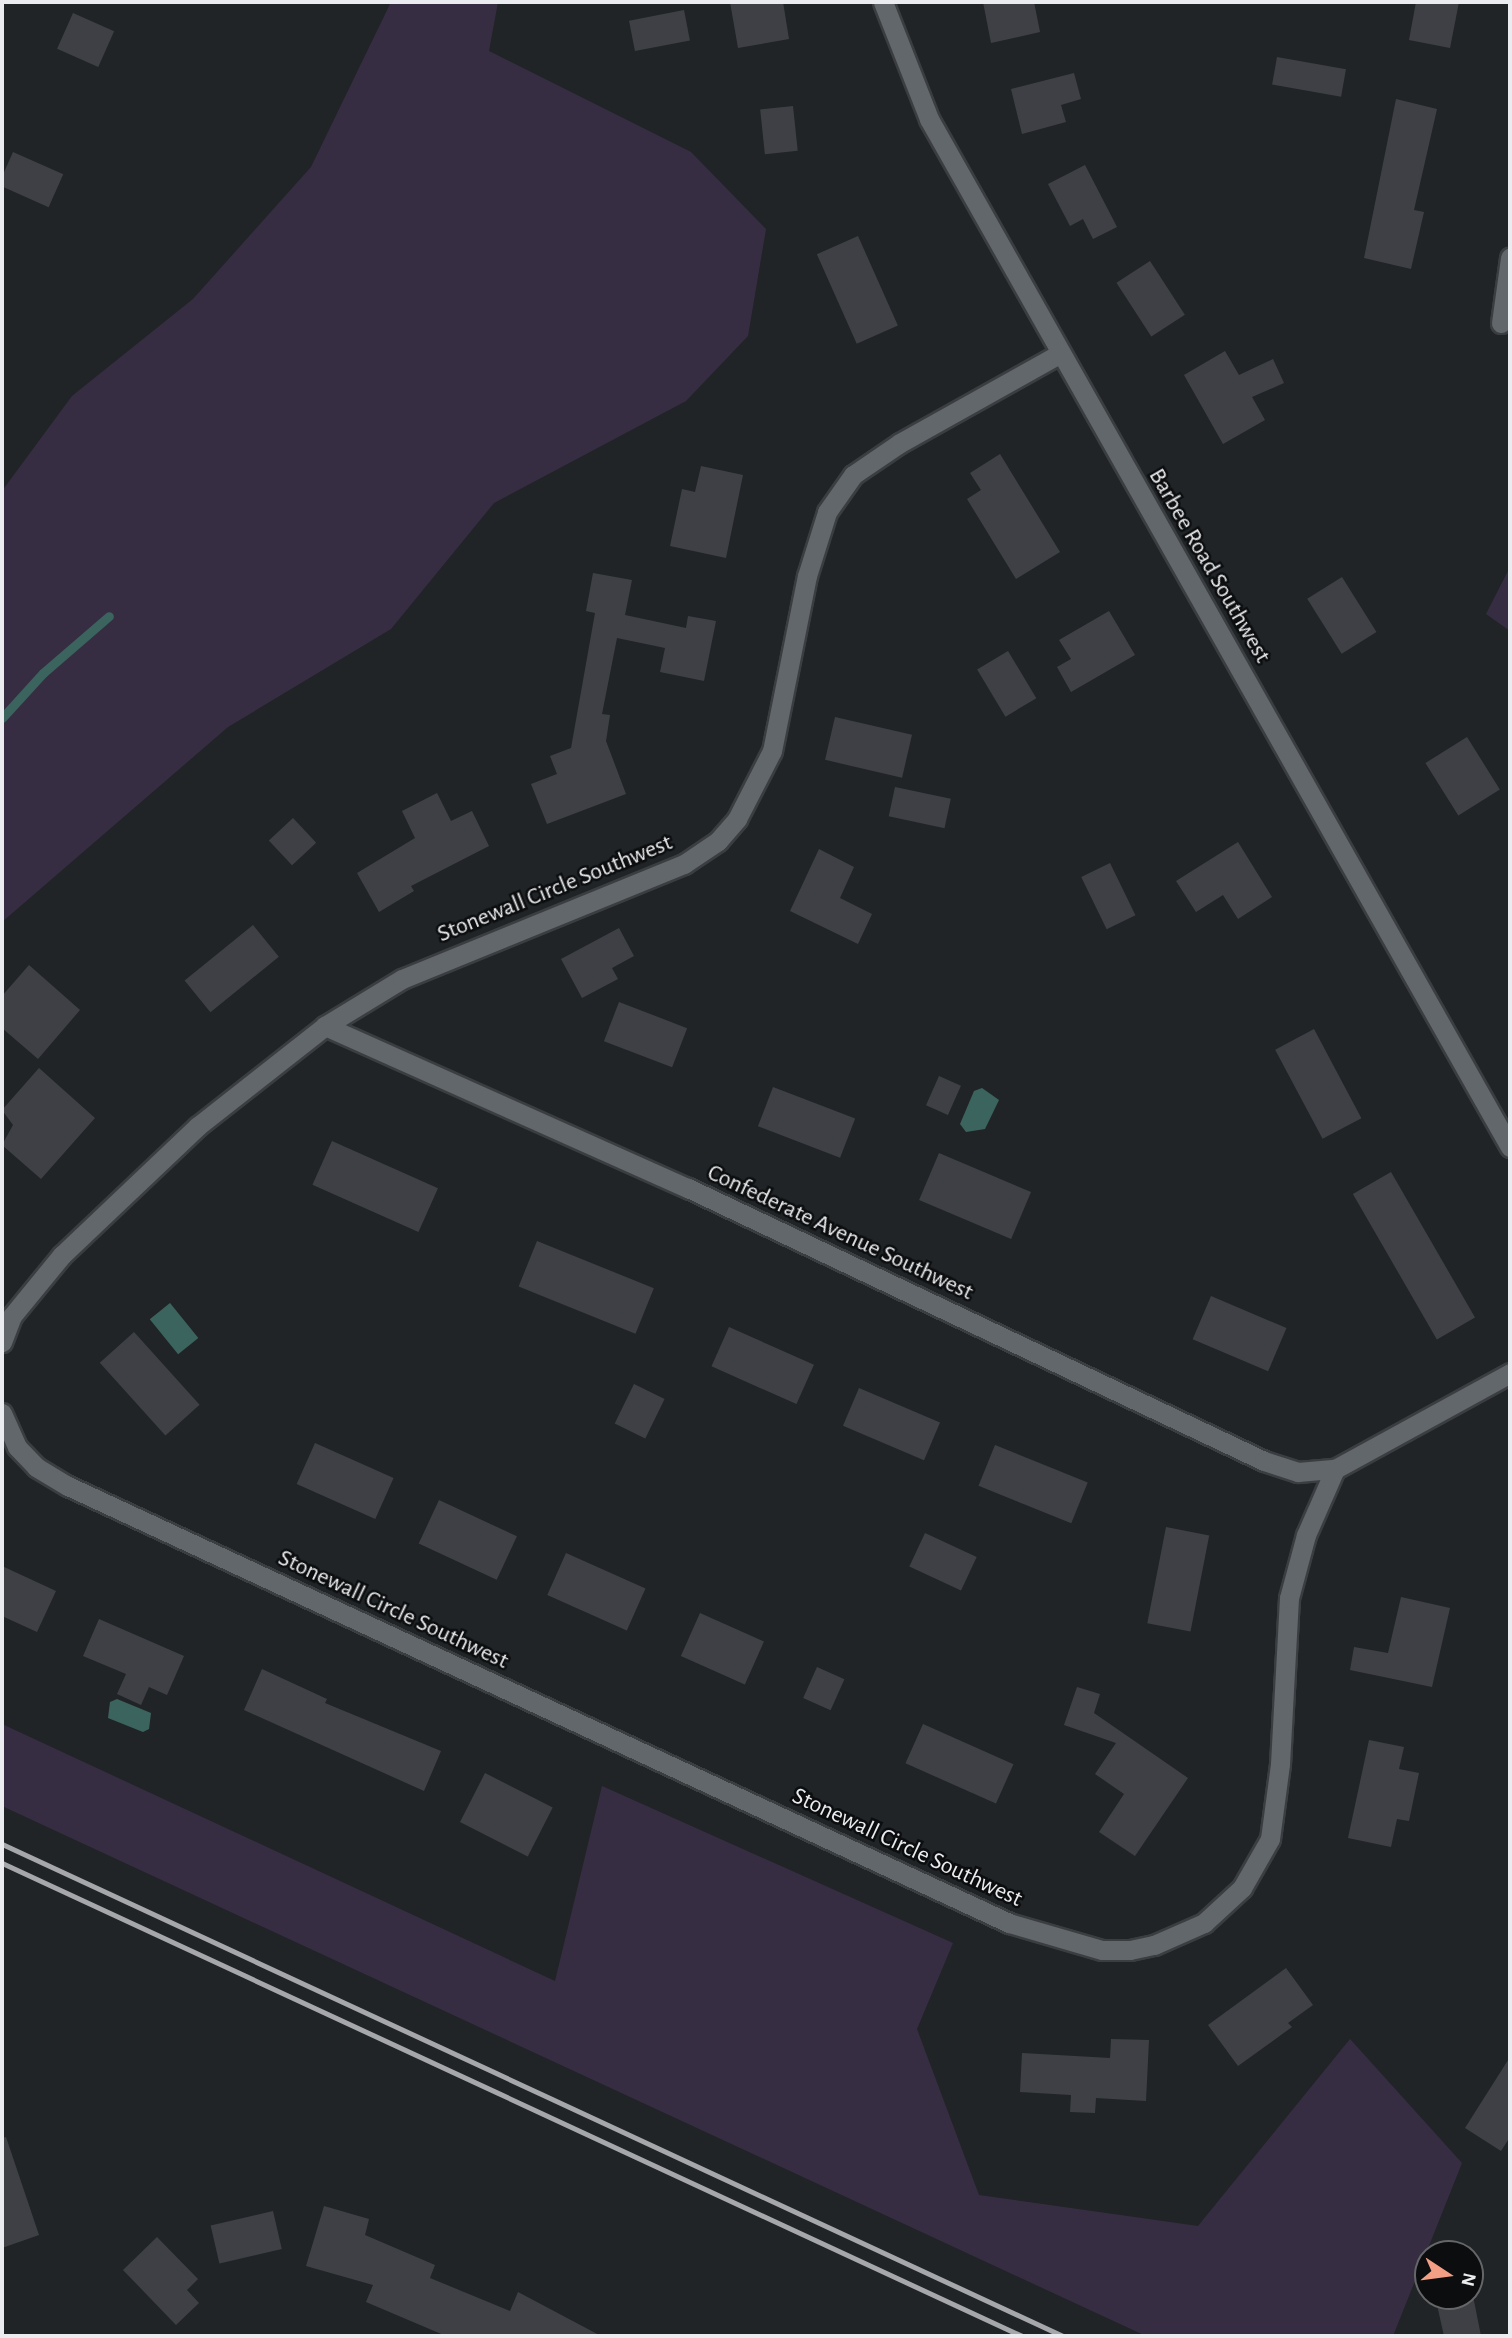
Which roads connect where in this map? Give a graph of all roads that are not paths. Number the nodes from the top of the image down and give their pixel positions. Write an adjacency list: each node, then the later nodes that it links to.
1 (883, 2): 4 (street, Barbee Road Southwest)
2 (1510, 258): 3 (street)
3 (1501, 323)
4 (1059, 354): 5 (street, Stonewall Circle Southwest); 6 (street, Barbee Road Southwest)
5 (325, 1026): 7 (street, Stonewall Circle Southwest); 10 (street, Confederate Avenue Southwest)
6 (1510, 1147)
7 (2, 1342)
8 (1510, 1373): 10 (street)
9 (2, 1413): 10 (street, Stonewall Circle Southwest)
10 (1335, 1469)

